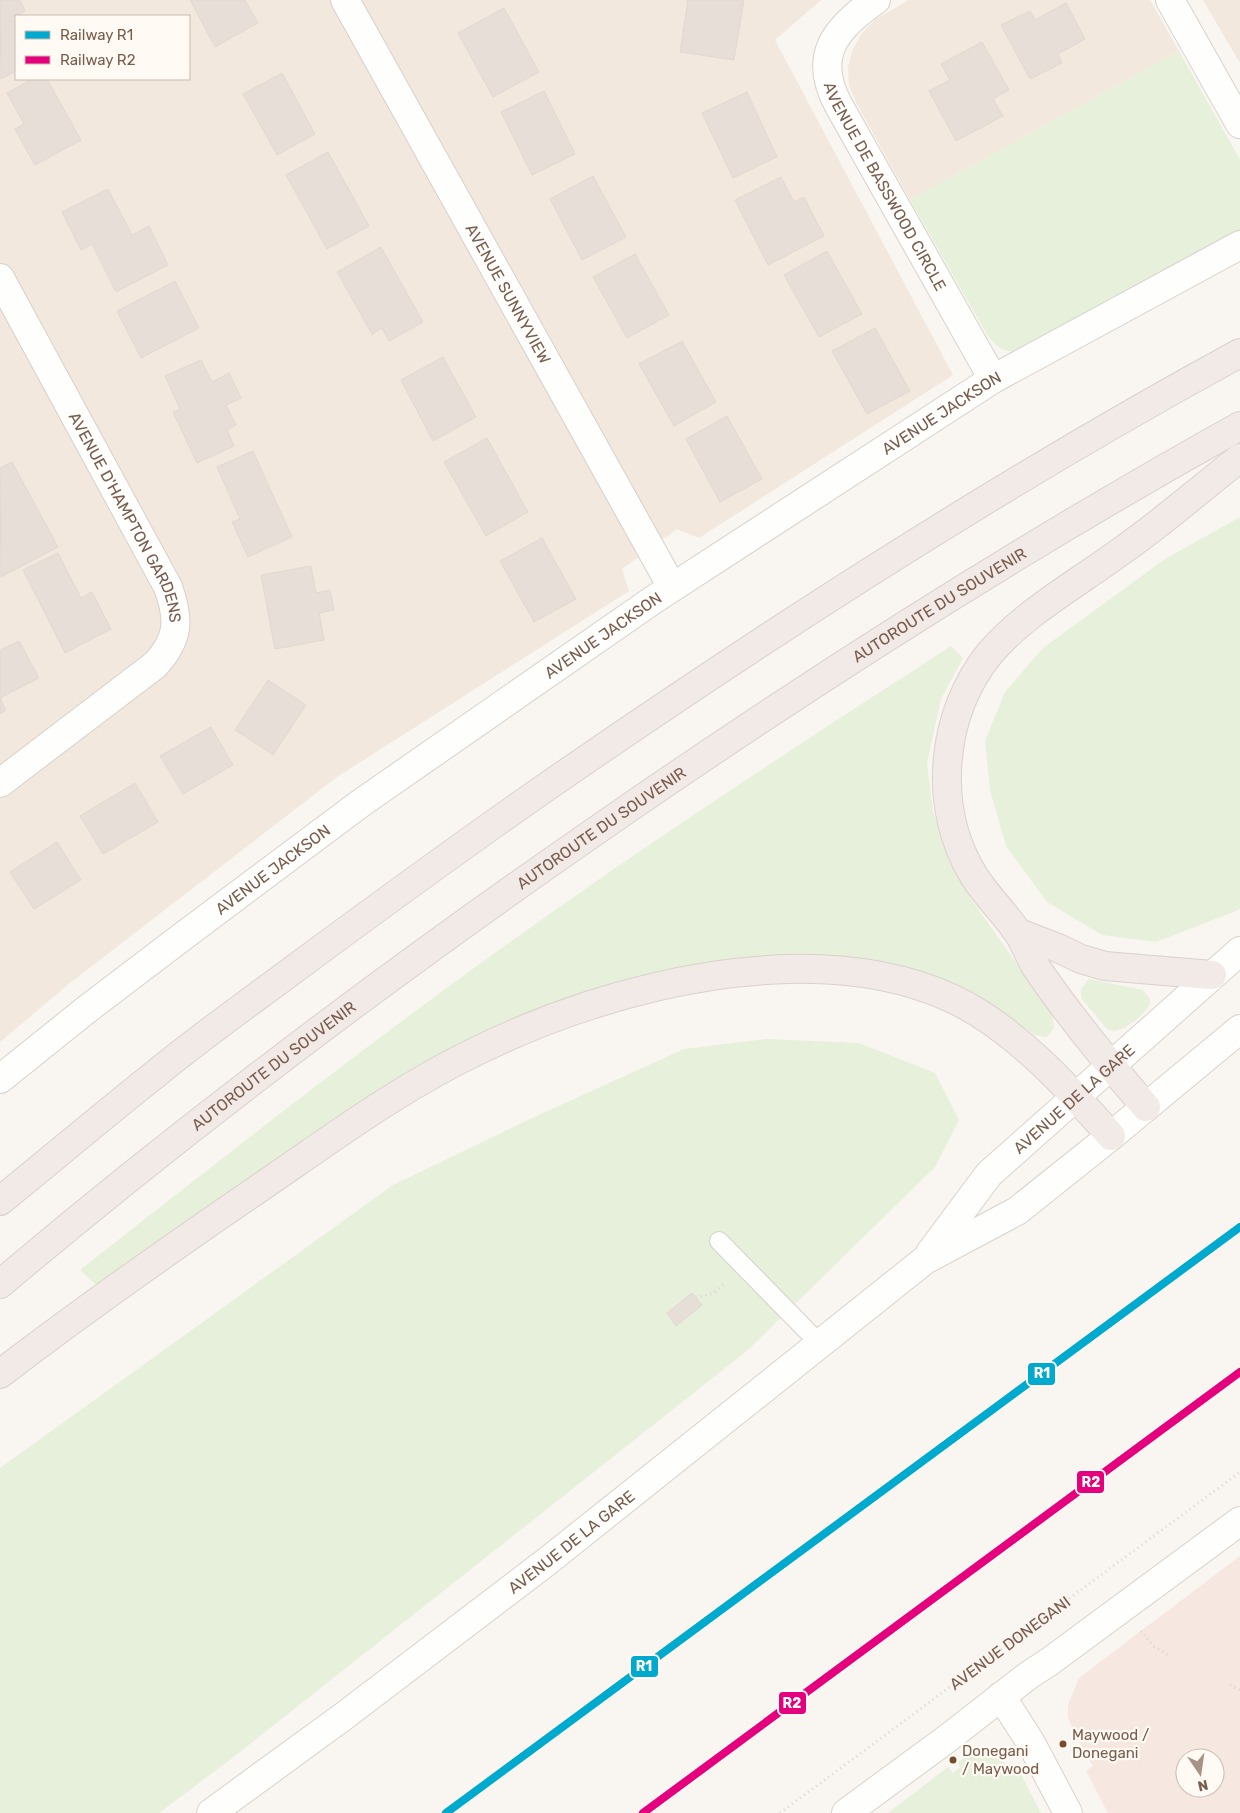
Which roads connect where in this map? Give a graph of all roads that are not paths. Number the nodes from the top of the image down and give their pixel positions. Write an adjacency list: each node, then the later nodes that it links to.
1 (345, 0): 13 (street, AVENUE SUNNYVIEW)
2 (876, 0): 10 (street, AVENUE DE BASSWOOD CIRCLE)
3 (1170, 0): 4 (street)
4 (1240, 124)
5 (1240, 245): 10 (street, AVENUE JACKSON)
6 (0, 278): 14 (street, AVENUE D'HAMPTON GARDENS)
7 (1240, 342): 9 (highway)
8 (1240, 353): 9 (highway)
9 (1203, 373): 24 (highway)
10 (993, 379): 13 (street, AVENUE JACKSON)
11 (1240, 426): 27 (highway, AUTOROUTE DU SOUVENIR)
12 (1240, 458): 15 (highway)
13 (672, 588): 20 (street, AVENUE JACKSON)
14 (0, 783)
15 (1019, 934): 17 (highway); 19 (highway)
16 (1240, 952): 17 (street, AVENUE DE LA GARE)
17 (1212, 975): 19 (street, AVENUE DE LA GARE)
18 (1240, 1029): 22 (street, AVENUE DE LA GARE)
19 (1111, 1066): 21 (street, AVENUE DE LA GARE); 22 (highway)
20 (0, 1079)
21 (1077, 1098): 23 (highway); 26 (street, AVENUE DE LA GARE); 29 (highway)
22 (1146, 1107): 23 (street, AVENUE DE LA GARE)
23 (1111, 1136): 26 (street, AVENUE DE LA GARE)
24 (0, 1201)
25 (720, 1241): 28 (lane)
26 (925, 1260): 28 (street, AVENUE DE LA GARE)
27 (0, 1284)
28 (819, 1343): 32 (street, AVENUE DE LA GARE)
29 (0, 1374)
30 (1240, 1521): 31 (street)
31 (1001, 1696): 33 (street); 34 (street)
32 (211, 1813)
33 (846, 1813)
34 (1068, 1813)

